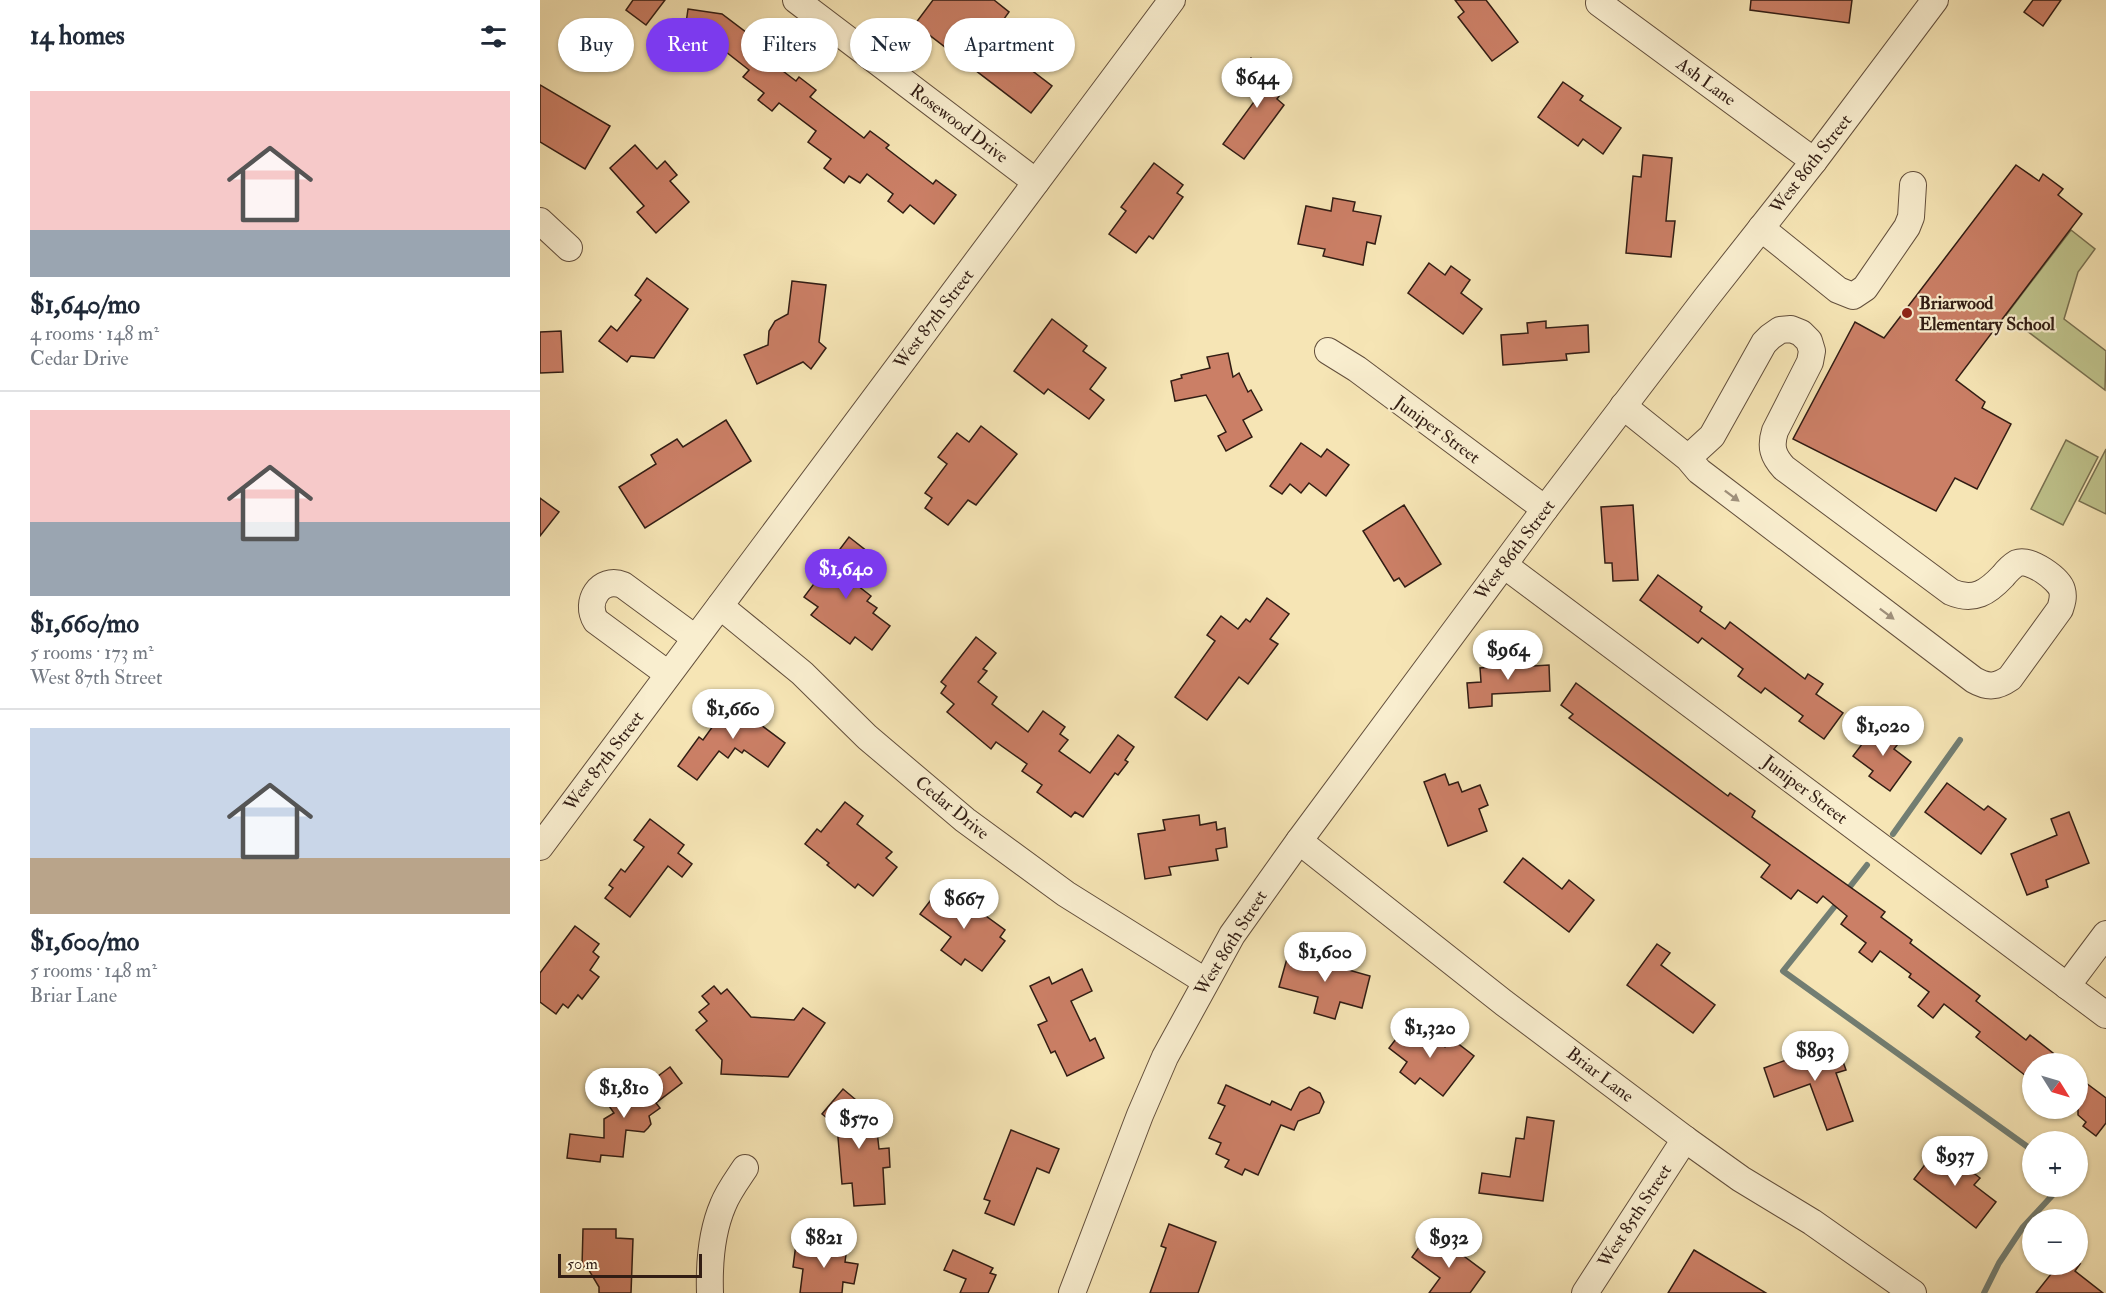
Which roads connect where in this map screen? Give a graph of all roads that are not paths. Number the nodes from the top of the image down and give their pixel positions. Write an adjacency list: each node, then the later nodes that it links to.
1 (796, 0): 6 (street, Rosewood Drive)
2 (1172, 0): 6 (street, West 87th Street)
3 (1935, 0): 5 (street, West 86th Street)
4 (1599, 3): 5 (street, Ash Lane)
5 (1814, 161): 9 (street, West 86th Street)
6 (1036, 182): 16 (street, West 87th Street)
7 (1913, 185): 9 (street)
8 (540, 221): 10 (street)
9 (1761, 228): 12 (street, West 86th Street)
10 (569, 248)
11 (1328, 351): 14 (street, Juniper Street)
12 (1623, 406): 13 (street); 14 (street, West 86th Street)
13 (1688, 458): 13 (street, one-way to 13)
14 (1545, 509): 15 (street, West 86th Street)
15 (1504, 565): 19 (street, West 86th Street); 23 (street, Juniper Street)
16 (720, 606): 17 (street, West 87th Street); 22 (street, Cedar Drive)
17 (695, 638): 18 (street, West 87th Street); 18 (street)
18 (668, 674): 20 (street, West 87th Street)
19 (1299, 841): 22 (street, West 86th Street); 25 (street, Briar Lane)
20 (540, 847)
21 (2106, 934): 23 (street)
22 (1205, 981): 28 (street, West 86th Street)
23 (2067, 986): 24 (street, Juniper Street)
24 (2106, 1015)
25 (1685, 1139): 29 (street, West 85th Street); 30 (street, Briar Lane)
26 (745, 1168): 27 (street)
27 (710, 1293)
28 (1072, 1293)
29 (1585, 1293)
30 (1913, 1293)

